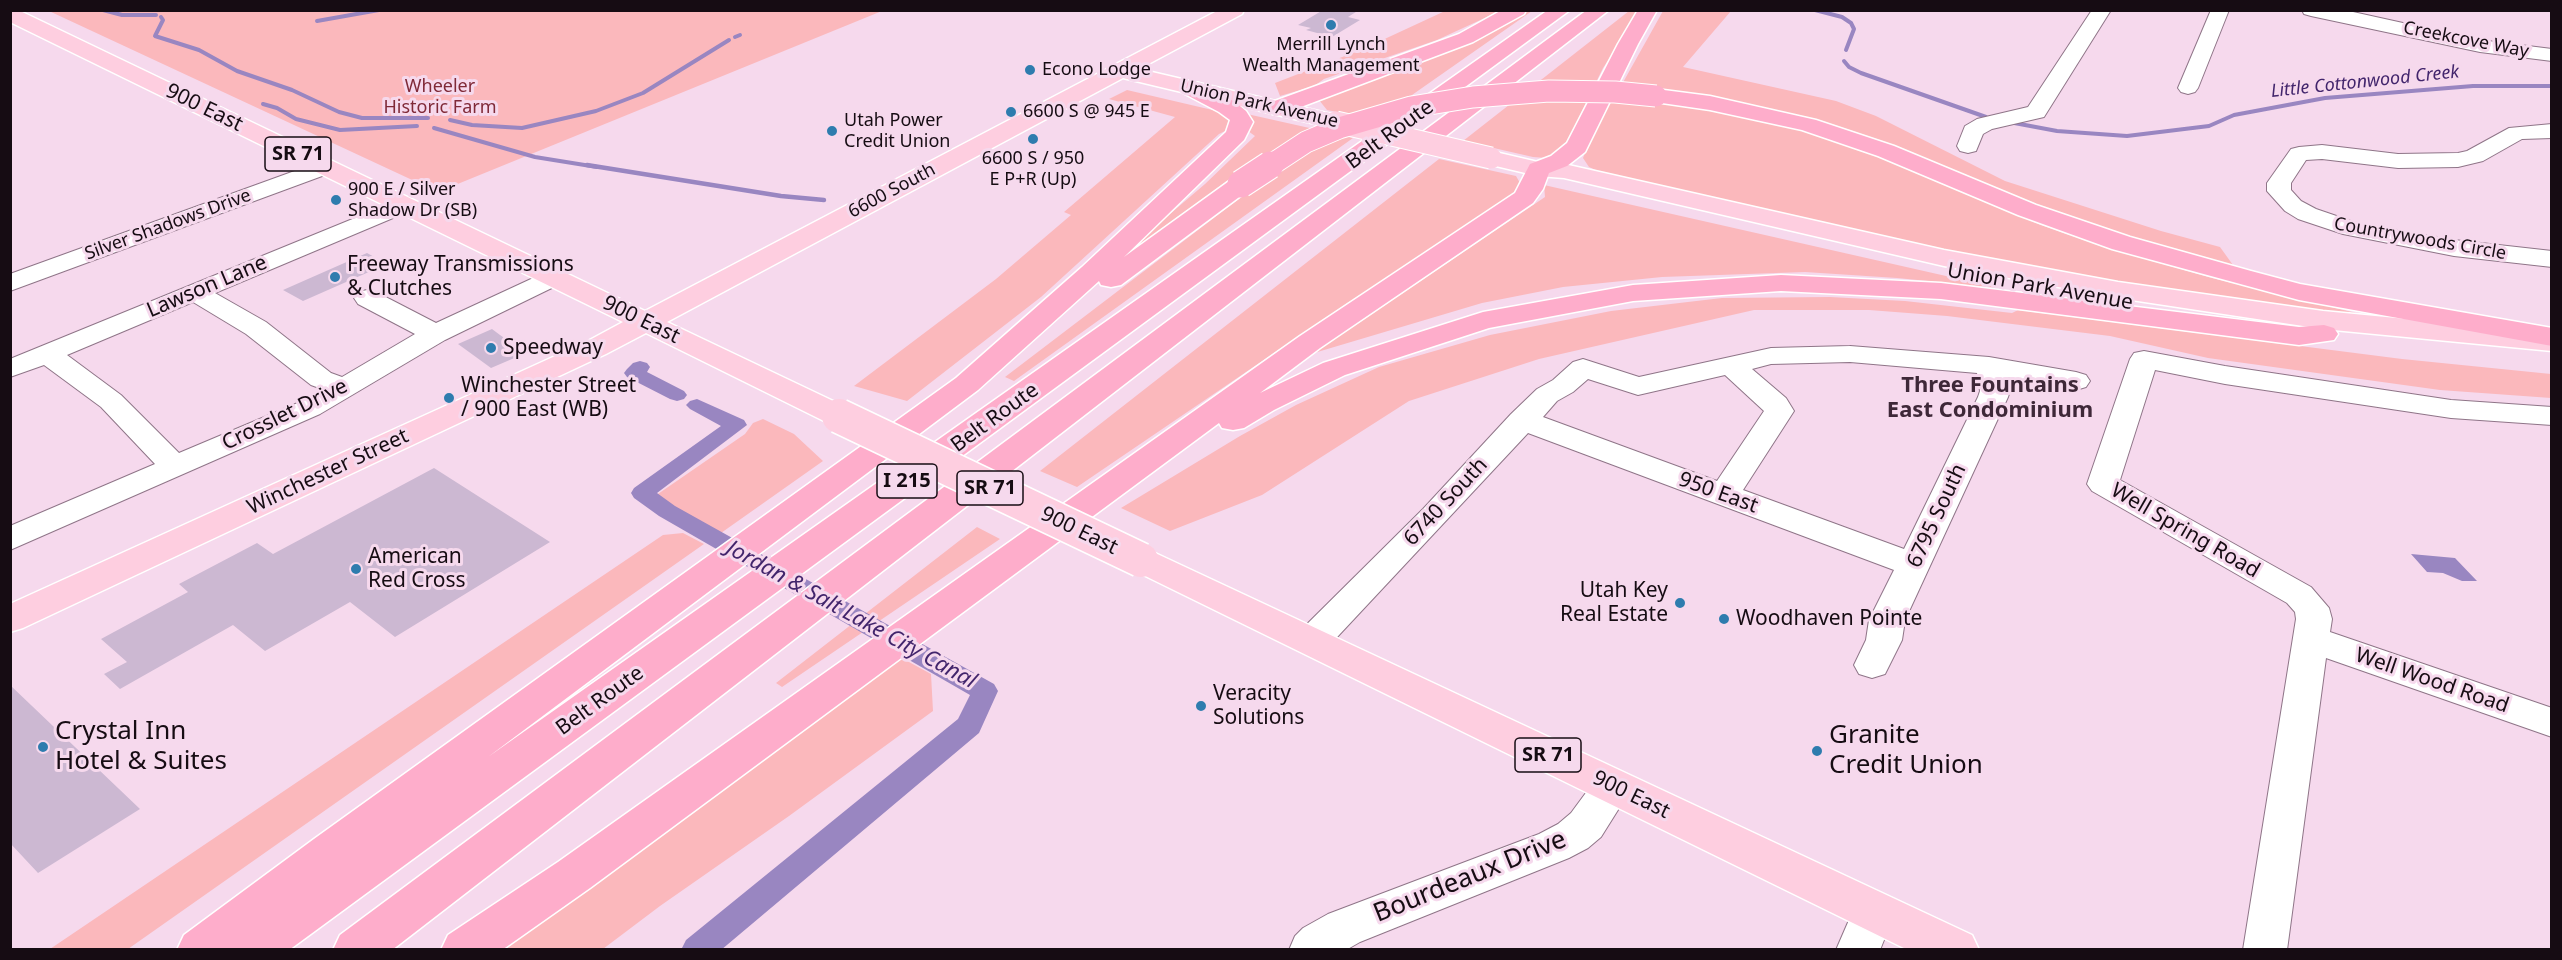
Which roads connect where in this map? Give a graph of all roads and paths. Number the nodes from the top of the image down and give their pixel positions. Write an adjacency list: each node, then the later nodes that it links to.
1 (1235, 10): 13 (main road, 6600 South)
2 (1518, 10): 16 (highway)
3 (1561, 10): 55 (highway, Belt Route / I 215)
4 (1600, 10): 56 (highway, Belt Route / I 215)
5 (1648, 10): 20 (highway)
6 (2102, 10): 18 (street)
7 (2220, 10): 15 (street)
8 (2311, 10): 10 (street, Creekcove Way)
9 (14, 18): 19 (main road, 900 East / SR 71)
10 (2395, 27): 11 (street); 12 (street, Creekcove Way)
11 (2390, 47)
12 (2552, 55)
13 (1120, 71): 14 (main road, Union Park Avenue); 27 (main road, 6600 South)
14 (1191, 88): 16 (main road, Union Park Avenue); 38 (highway)
15 (2188, 88)
16 (1276, 108): 20 (main road, Union Park Avenue, bridge)
17 (2552, 131): 22 (street, Countrywoods Circle)
18 (1968, 146)
19 (325, 167): 21 (main road, 900 East / SR 71); 24 (street, Silver Shadows Drive)
20 (1539, 170): 29 (main road, Union Park Avenue); 31 (main road, Union Park Avenue); 46 (highway)
21 (405, 205): 23 (main road, 900 East / SR 71); 25 (street, Lawson Lane)
22 (2552, 258)
23 (553, 278): 27 (main road, 900 East / SR 71); 28 (street, Crosslet Drive)
24 (10, 283)
25 (194, 292): 32 (street, Lawson Lane); 39 (street)
26 (367, 298): 28 (street)
27 (645, 322): 47 (main road, Winchester Street); 49 (main road, 900 East / SR 71, bridge)
28 (435, 334): 39 (street, Crosslet Drive)
29 (2324, 334): 33 (main road, Union Park Avenue); 46 (highway)
30 (2552, 337): 38 (highway, bridge)
31 (2552, 342)
32 (48, 354): 36 (street, Lawson Lane); 42 (street)
33 (2552, 362)
34 (1732, 366): 35 (street); 41 (street, 6740 South); 43 (street)
35 (1989, 366): 37 (street); 45 (street, 6795 South)
36 (10, 369)
37 (2076, 381)
38 (967, 384): 54 (highway)
39 (344, 387): 42 (street, Crosslet Drive)
40 (2551, 416): 48 (street, Well Spring Road)
41 (1522, 420): 43 (street, 950 East); 49 (street, 6740 South)
42 (175, 467): 44 (street, Crosslet Drive)
43 (1724, 495): 45 (street, 950 East)
44 (10, 539)
45 (1914, 565): 50 (street, 6795 South)
46 (983, 579): 57 (highway)
47 (11, 618)
48 (2312, 639): 51 (street, Well Wood Road); 61 (street, Well Spring Road)
49 (1312, 641): 52 (main road, 900 East / SR 71)
50 (1872, 665)
51 (2552, 723)
52 (1613, 786): 53 (main road, 900 East / SR 71); 58 (street, Bourdeaux Drive)
53 (1874, 910): 59 (street); 60 (main road, 900 East / SR 71)
54 (200, 950)
55 (252, 950)
56 (356, 950)
57 (464, 950)
58 (1311, 950)
59 (1858, 950)
60 (1956, 950)
61 (2265, 950)

